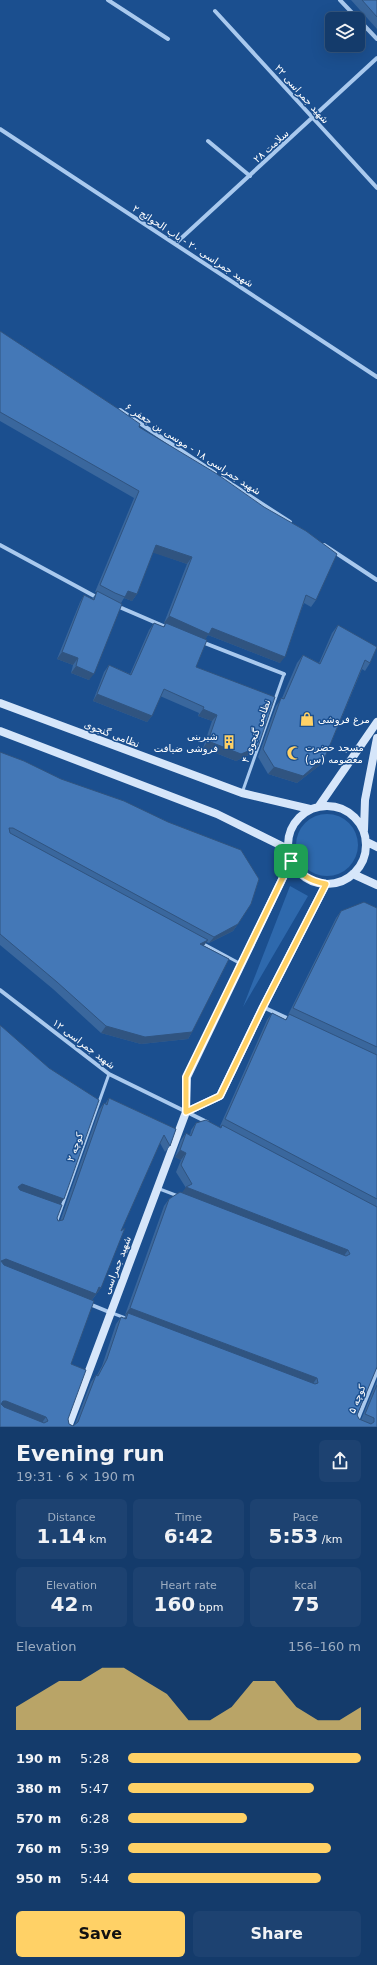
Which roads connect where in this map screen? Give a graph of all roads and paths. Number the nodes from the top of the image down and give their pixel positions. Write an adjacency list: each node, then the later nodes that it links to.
1 (108, 0): 7 (street)
2 (340, 0): 4 (street)
3 (215, 11): 9 (street, شهید جمراسی ۲۲)
4 (351, 12)
5 (365, 26): 6 (street)
6 (377, 39)
7 (168, 40)
8 (377, 58): 9 (street, سلامت ۲۸)
9 (313, 118): 12 (street, سلامت ۲۸); 13 (street, شهید جمراسی ۲۲)
10 (0, 129): 14 (street, شهید جمراسی ۲۰ - باب الحوائج ۲)
11 (208, 141): 12 (street)
12 (250, 176): 14 (street, سلامت ۲۸)
13 (377, 188)
14 (175, 244): 15 (street, شهید جمراسی ۲۰ - باب الحوائج ۲)
15 (377, 377)
16 (112, 405): 17 (street, شهید جمراسی ۱۸ - موسی بن جعفر ۶)
17 (298, 528)
18 (318, 541): 20 (street)
19 (0, 545): 21 (street)
20 (377, 580)
21 (104, 600)
22 (109, 603): 23 (street)
23 (171, 629)
24 (194, 640): 25 (street)
25 (284, 674): 30 (lane, نظامی گنجوی ۴)
26 (0, 703): 30 (street, نظامی گنجوی)
27 (377, 722): 31 (street)
28 (0, 731): 36 (street)
29 (377, 738): 33 (street)
30 (242, 793): 32 (street, نظامی گنجوی)
31 (319, 806): 32 (street); 33 (street)
32 (310, 809): 36 (street)
33 (364, 831): 34 (street)
34 (367, 842): 35 (street); 38 (street)
35 (377, 847)
36 (288, 849): 37 (street)
37 (291, 861): 39 (street); 42 (street, شهید جمراسی)
38 (353, 874): 39 (street); 40 (street)
39 (326, 884): 44 (street)
40 (377, 885)
41 (200, 942): 42 (lane)
42 (241, 964): 47 (street, شهید جمراسی)
43 (0, 990): 46 (street, شهید جمراسی ۱۲)
44 (263, 1007): 45 (street); 47 (street)
45 (298, 1024)
46 (109, 1074): 47 (street, شهید جمراسی ۱۲); 52 (lane, کوچه ۲)
47 (186, 1112): 48 (street, شهید جمراسی ۱۲); 49 (street, شهید جمراسی)
48 (214, 1126)
49 (157, 1188): 50 (lane); 55 (street, شهید جمراسی)
50 (179, 1196)
51 (53, 1208): 52 (lane)
52 (61, 1210): 53 (lane, کوچه ۲)
53 (55, 1226)
54 (80, 1300): 55 (street)
55 (109, 1312): 56 (lane); 59 (street, شهید جمراسی)
56 (132, 1320)
57 (377, 1371): 58 (street, کوچه ۵)
58 (361, 1425)
59 (68, 1427)

